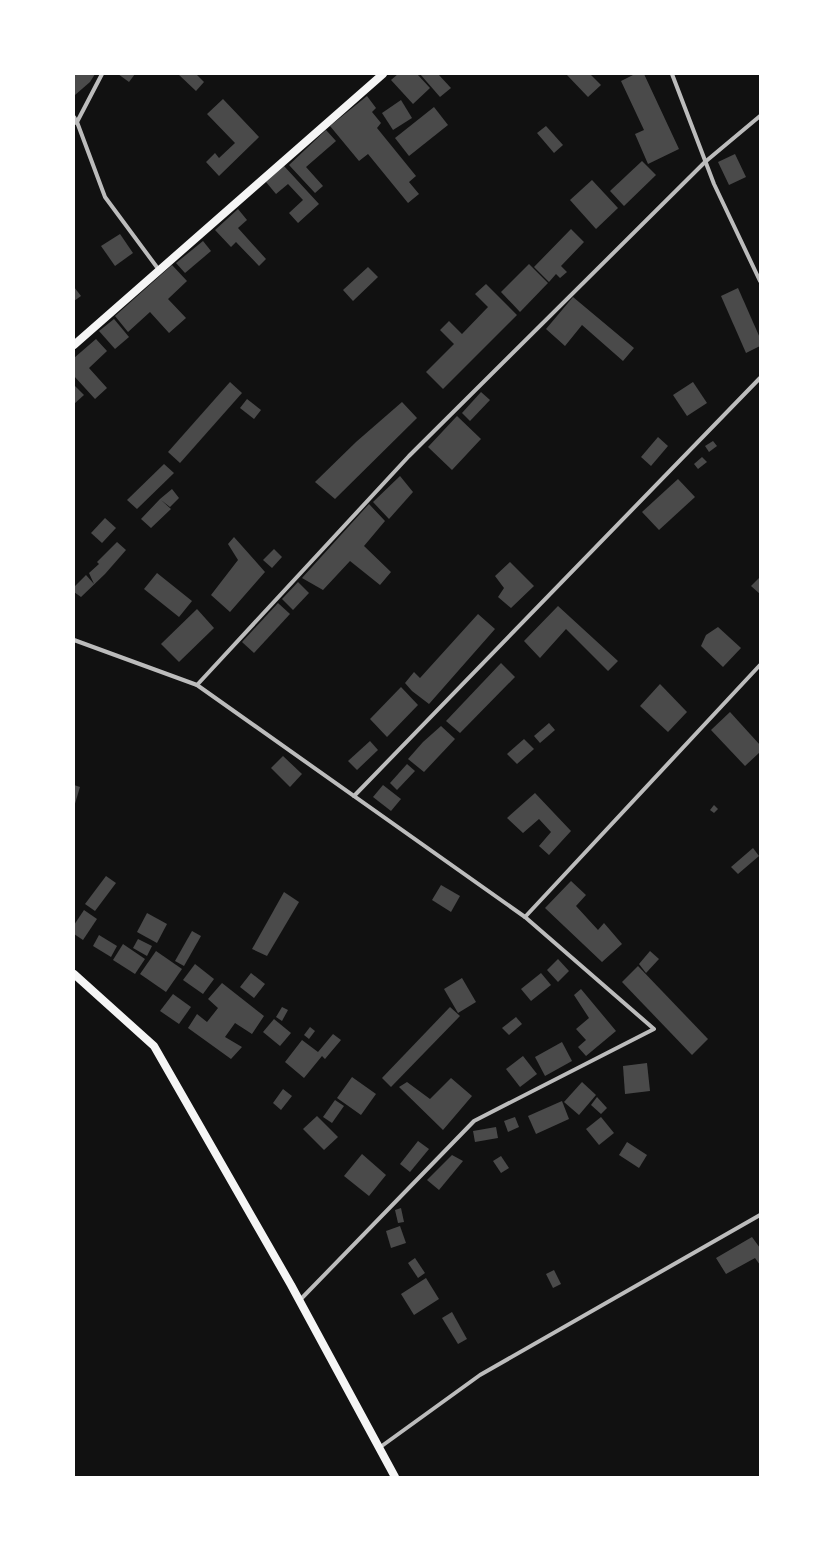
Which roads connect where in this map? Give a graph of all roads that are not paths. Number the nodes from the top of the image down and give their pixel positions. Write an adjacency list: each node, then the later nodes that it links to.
1 (102, 74): 6 (street)
2 (383, 74): 8 (main road)
3 (672, 74): 7 (street)
4 (760, 116): 7 (street)
5 (74, 117): 6 (street)
6 (76, 122): 8 (street)
7 (705, 162): 9 (street); 14 (street)
8 (159, 270): 10 (main road)
9 (760, 280)
10 (74, 345)
11 (760, 378): 15 (street)
12 (74, 640): 14 (street)
13 (760, 665): 16 (street)
14 (197, 685): 15 (street)
15 (354, 796): 16 (street)
16 (525, 917): 19 (street)
17 (74, 974): 19 (main road)
18 (760, 1215): 20 (street)
19 (299, 1301): 20 (main road)
20 (379, 1448): 21 (main road)
21 (396, 1477)

